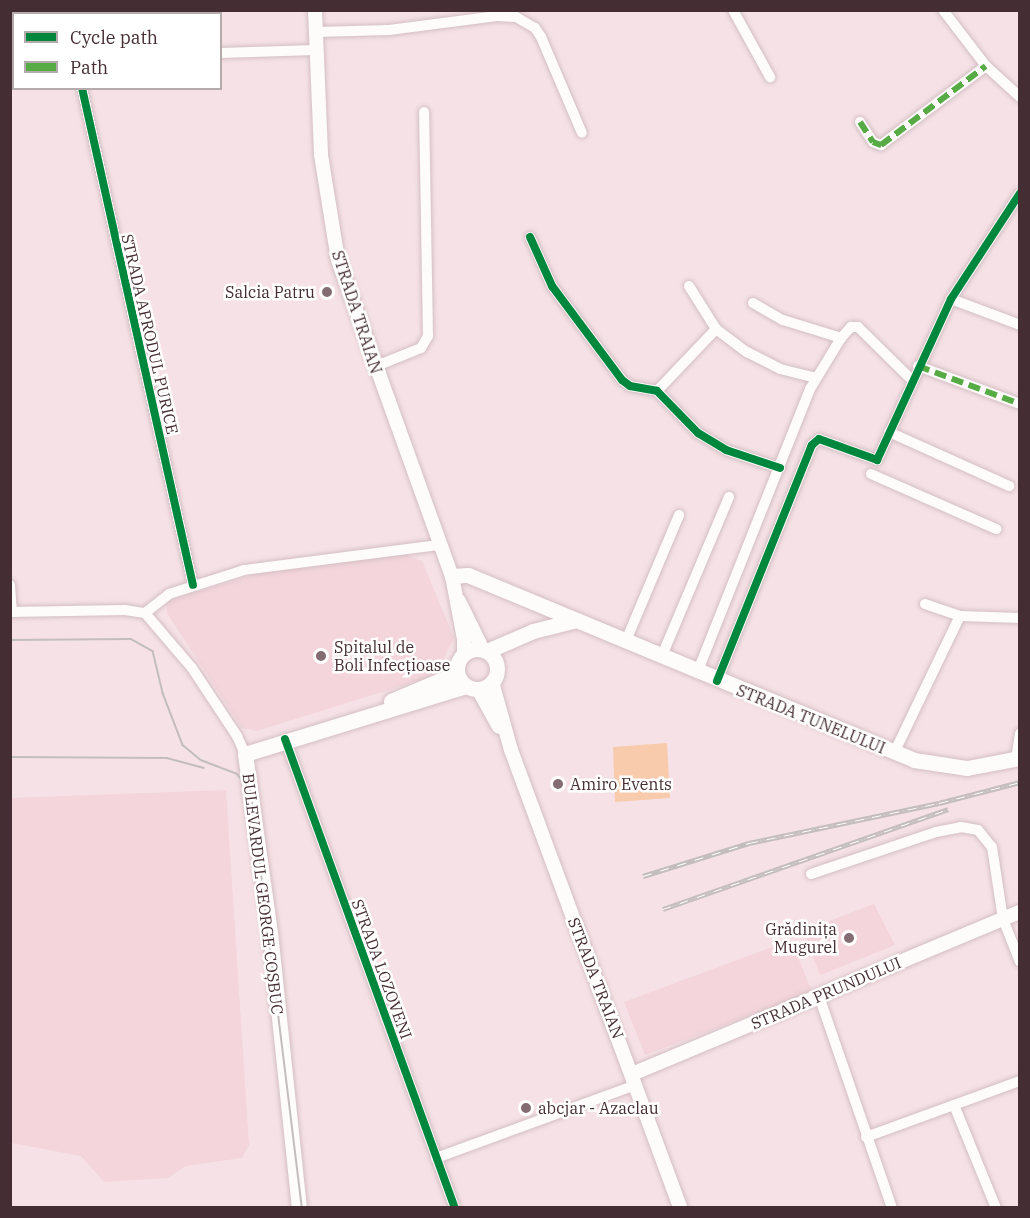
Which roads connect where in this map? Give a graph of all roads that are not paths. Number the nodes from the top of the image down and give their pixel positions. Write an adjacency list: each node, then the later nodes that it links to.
1 (315, 10): 4 (main road, STRADA TRAIAN)
2 (733, 10): 8 (street)
3 (943, 10): 7 (street)
4 (316, 32): 5 (main road, STRADA TRAIAN); 13 (street)
5 (316, 50): 6 (street); 23 (main road, STRADA TRAIAN)
6 (222, 53)
7 (986, 66): 10 (street); 12 (street)
8 (770, 76)
9 (82, 90): 39 (street, STRADA APRODUL PURICE)
10 (1020, 98)
11 (424, 112): 23 (street)
12 (860, 122)
13 (582, 133)
14 (1020, 194): 17 (street)
15 (530, 237): 26 (street)
16 (689, 286): 20 (street)
17 (951, 299): 19 (street); 22 (street)
18 (753, 303): 21 (street)
19 (1020, 325)
20 (716, 329): 24 (street); 26 (street)
21 (841, 338): 24 (street); 25 (street)
22 (918, 366): 25 (street); 27 (street)
23 (374, 367): 36 (main road, STRADA TRAIAN)
24 (815, 378): 29 (street)
25 (911, 379): 28 (street)
26 (657, 391): 29 (street)
27 (1020, 404)
28 (889, 432): 31 (street); 32 (street)
29 (779, 470): 31 (street); 51 (street)
30 (871, 474): 35 (street)
31 (797, 482): 52 (street)
32 (1009, 486)
33 (729, 496): 50 (street)
34 (679, 515): 47 (street)
35 (996, 529)
36 (439, 545): 37 (main road, STRADA TRAIAN); 39 (street)
37 (452, 576): 40 (main road, STRADA TRAIAN); 46 (highway, STRADA TUNELULUI)
38 (10, 585): 42 (street)
39 (193, 585): 43 (street)
40 (458, 600): 48 (main road, STRADA TRAIAN); 49 (main road, STRADA TRAIAN)
41 (925, 604): 44 (street)
42 (11, 612): 43 (street)
43 (145, 613): 57 (street, BULEVARDUL GEORGE COȘBUC)
44 (960, 616): 45 (street); 56 (street)
45 (1020, 618)
46 (573, 621): 47 (highway, STRADA TUNELULUI); 49 (highway)
47 (625, 643): 50 (highway, STRADA TUNELULUI)
48 (464, 654): 49 (highway); 53 (highway)
49 (489, 655): 53 (highway)
50 (662, 658): 51 (highway, STRADA TUNELULUI)
51 (698, 673): 52 (highway, STRADA TUNELULUI)
52 (717, 681): 56 (highway, STRADA TUNELULUI)
53 (473, 683): 55 (highway); 64 (main road, STRADA TRAIAN)
54 (1020, 733): 58 (street)
55 (285, 740): 57 (highway); 68 (street, STRADA LOZOVENI)
56 (894, 753): 58 (highway, STRADA TUNELULUI)
57 (245, 754): 69 (highway, BULEVARDUL GEORGE COȘBUC)
58 (1018, 758)
59 (811, 874): 61 (street)
60 (1020, 912): 61 (main road, STRADA PRUNDULUI)
61 (1003, 919): 62 (street); 63 (main road, STRADA PRUNDULUI)
62 (1020, 962)
63 (819, 996): 64 (main road, STRADA PRUNDULUI); 67 (street)
64 (634, 1080): 68 (street, STRADA PRUNDULUI); 71 (main road, STRADA TRAIAN)
65 (1020, 1081): 66 (street)
66 (954, 1105): 67 (street); 73 (street)
67 (866, 1137): 72 (street)
68 (436, 1158): 70 (street, STRADA LOZOVENI)
69 (299, 1208)
70 (455, 1208)
71 (680, 1208)
72 (892, 1208)
73 (996, 1208)

